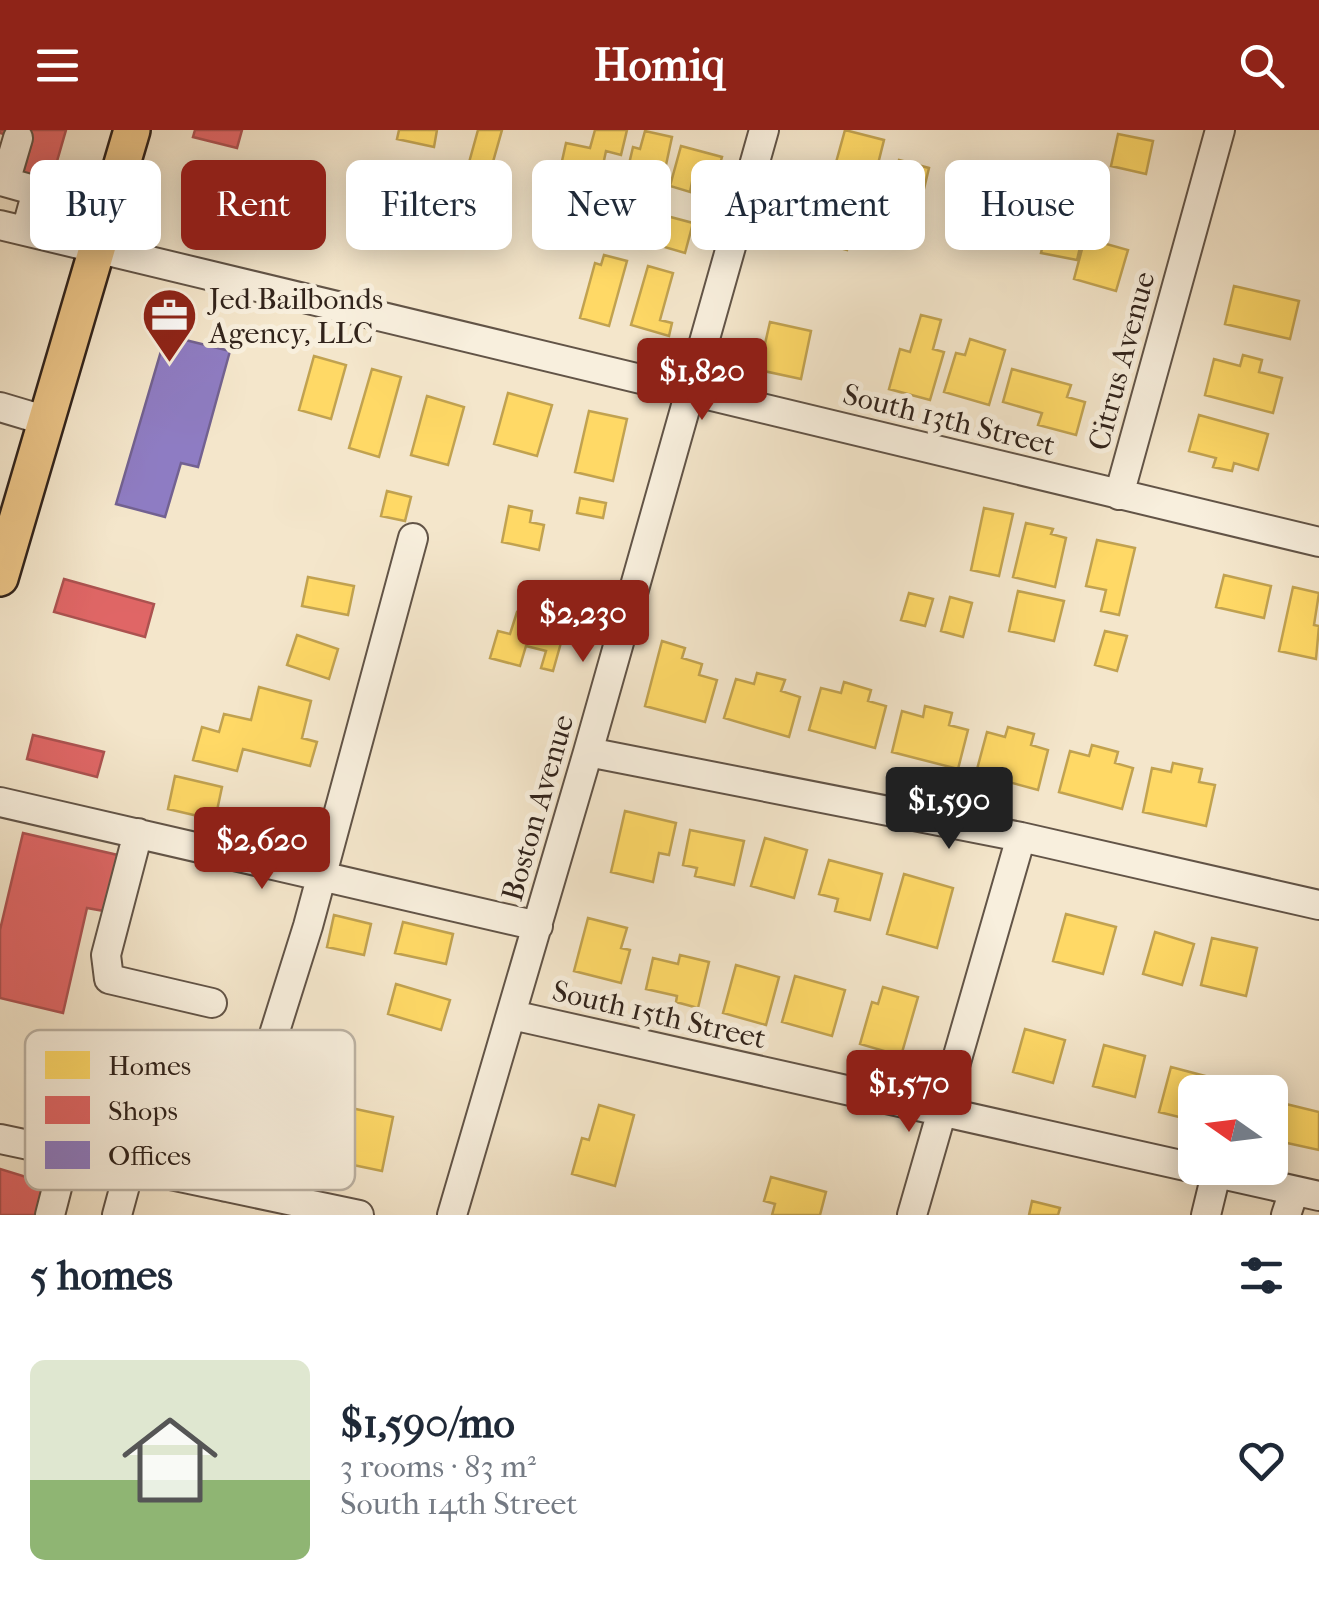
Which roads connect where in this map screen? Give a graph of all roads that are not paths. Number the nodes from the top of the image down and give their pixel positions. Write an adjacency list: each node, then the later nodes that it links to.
1 (132, 130): 5 (main road)
2 (764, 130): 10 (street, Boston Avenue)
3 (1220, 130): 13 (street, Citrus Avenue)
4 (18, 138): 6 (street)
5 (123, 160)
6 (2, 182): 7 (street)
7 (8, 232)
8 (97, 250): 12 (main road)
9 (106, 250): 10 (street, South 13th Street)
10 (691, 391): 13 (street, South 13th Street); 17 (street, Boston Avenue)
11 (0, 408): 12 (street)
12 (47, 420): 16 (main road)
13 (1119, 494): 15 (street, South 13th Street)
14 (413, 538): 21 (street)
15 (1319, 542)
16 (0, 578)
17 (588, 752): 20 (street); 23 (street, Boston Avenue)
18 (2, 810): 19 (street)
19 (138, 834): 21 (street); 24 (street)
20 (1021, 837): 22 (street); 27 (street)
21 (322, 876): 23 (street); 26 (street)
22 (1319, 905)
23 (538, 926): 25 (street, Boston Avenue)
24 (212, 1004)
25 (512, 1015): 27 (street, South 15th Street); 40 (street, Boston Avenue)
26 (274, 1030)
27 (942, 1113): 30 (street, South 15th Street); 41 (street)
28 (0, 1139): 29 (street)
29 (25, 1144)
30 (1178, 1166)
31 (1213, 1185): 42 (street)
32 (1250, 1185): 36 (street, South 15th Street)
33 (56, 1190): 37 (street)
34 (124, 1190): 38 (street)
35 (240, 1190): 39 (street)
36 (1300, 1201)
37 (50, 1215)
38 (117, 1215)
39 (359, 1215)
40 (452, 1215)
41 (912, 1215)
42 (1206, 1215)

